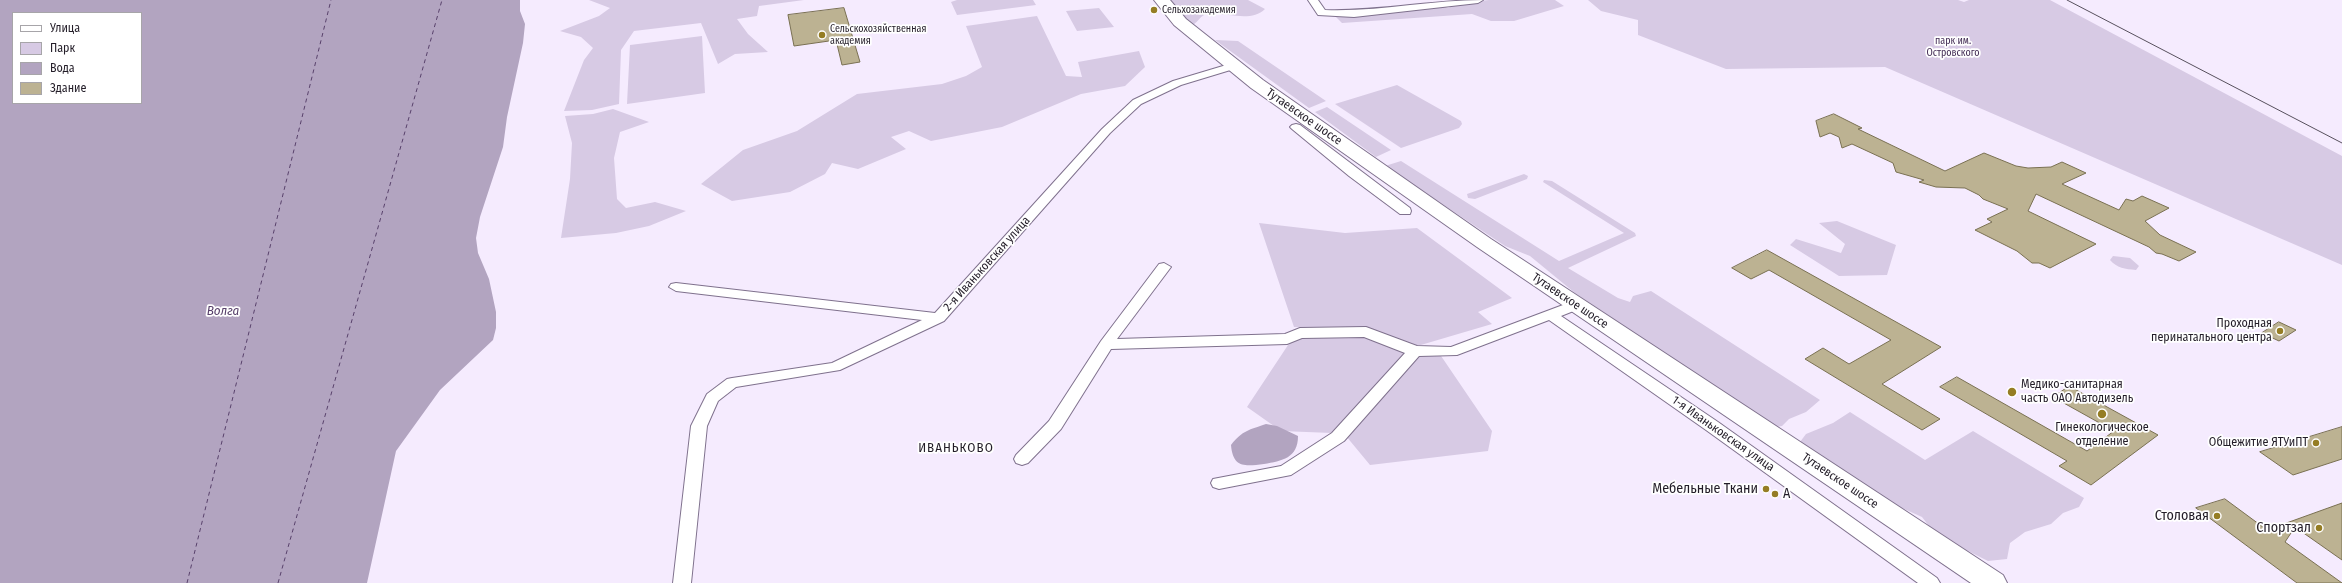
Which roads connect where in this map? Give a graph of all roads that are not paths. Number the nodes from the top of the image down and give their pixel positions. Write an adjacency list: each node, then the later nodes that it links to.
1 (1162, 0): 5 (main road, Тутаевское шоссе)
2 (1313, 0): 4 (street)
3 (1478, 0): 4 (street)
4 (1439, 2)
5 (1232, 66): 7 (main road, Тутаевское шоссе); 13 (street, 2-я Иваньковская улица)
6 (1296, 127): 8 (street)
7 (1375, 167): 8 (street); 12 (main road, Тутаевское шоссе)
8 (1353, 173): 9 (street)
9 (1405, 211)
10 (1164, 267): 14 (street)
11 (676, 287): 13 (street)
12 (1564, 311): 15 (street); 19 (street, 1-я Иваньковская улица); 20 (main road, Тутаевское шоссе)
13 (939, 318): 18 (street, 2-я Иваньковская улица)
14 (1106, 344): 15 (street); 16 (street)
15 (1415, 351): 17 (street)
16 (1022, 459)
17 (1219, 483)
18 (682, 583)
19 (1931, 583)
20 (1993, 583)

